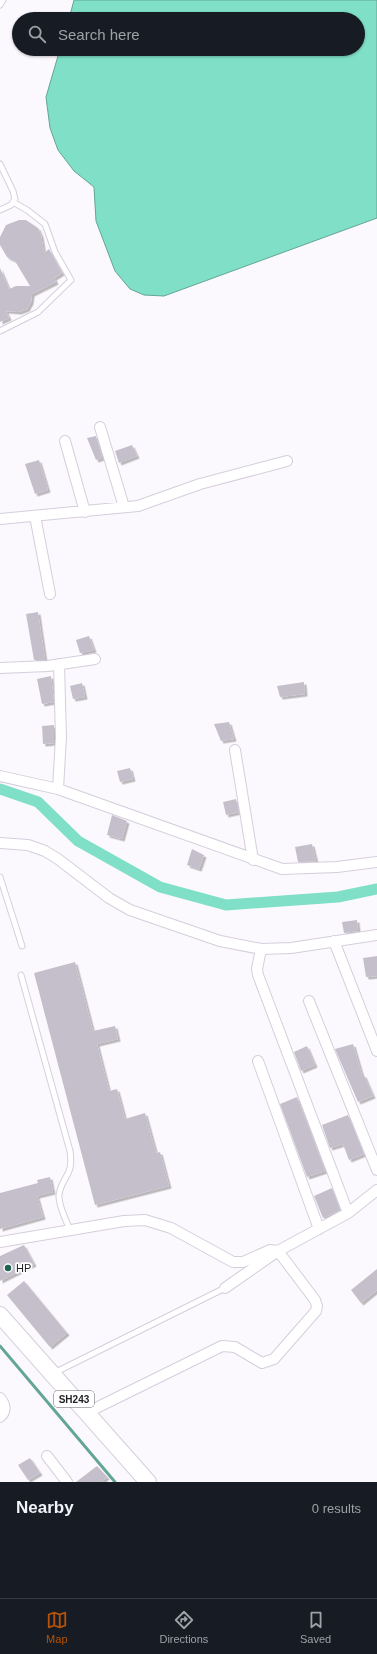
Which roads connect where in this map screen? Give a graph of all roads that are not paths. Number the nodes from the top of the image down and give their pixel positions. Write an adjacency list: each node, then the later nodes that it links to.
1 (4, 0): 2 (lane)
2 (0, 5)
3 (0, 164): 4 (lane)
4 (13, 202): 5 (lane); 6 (lane)
5 (0, 210)
6 (0, 331)
7 (100, 427): 10 (street)
8 (65, 440): 11 (street)
9 (287, 461): 10 (street)
10 (124, 507): 11 (street)
11 (85, 512): 12 (street)
12 (35, 516): 13 (street); 14 (street)
13 (0, 519)
14 (50, 594)
15 (95, 659): 16 (street)
16 (58, 664): 17 (street); 20 (street)
17 (0, 668)
18 (235, 750): 22 (street)
19 (0, 776): 20 (street)
20 (58, 789): 22 (street)
21 (0, 843): 28 (street)
22 (253, 860): 23 (street)
23 (377, 862)
24 (0, 877): 27 (lane)
25 (377, 935): 26 (street)
26 (334, 941): 28 (street); 31 (street)
27 (22, 946)
28 (261, 949): 35 (street)
29 (21, 975): 37 (lane)
30 (310, 1001): 33 (street)
31 (377, 1051)
32 (258, 1061): 36 (street)
33 (377, 1170)
34 (377, 1190): 35 (street)
35 (348, 1213): 36 (street)
36 (320, 1229): 39 (street)
37 (70, 1230): 38 (street); 39 (street)
38 (0, 1242)
39 (278, 1251): 40 (street); 44 (street)
40 (225, 1288): 42 (lane)
41 (0, 1315): 42 (main road, SH243)
42 (52, 1374): 44 (main road, SH243)
43 (0, 1398): 45 (street)
44 (86, 1413): 48 (main road, SH243)
45 (0, 1417)
46 (47, 1456): 47 (street)
47 (66, 1482)
48 (148, 1482)

